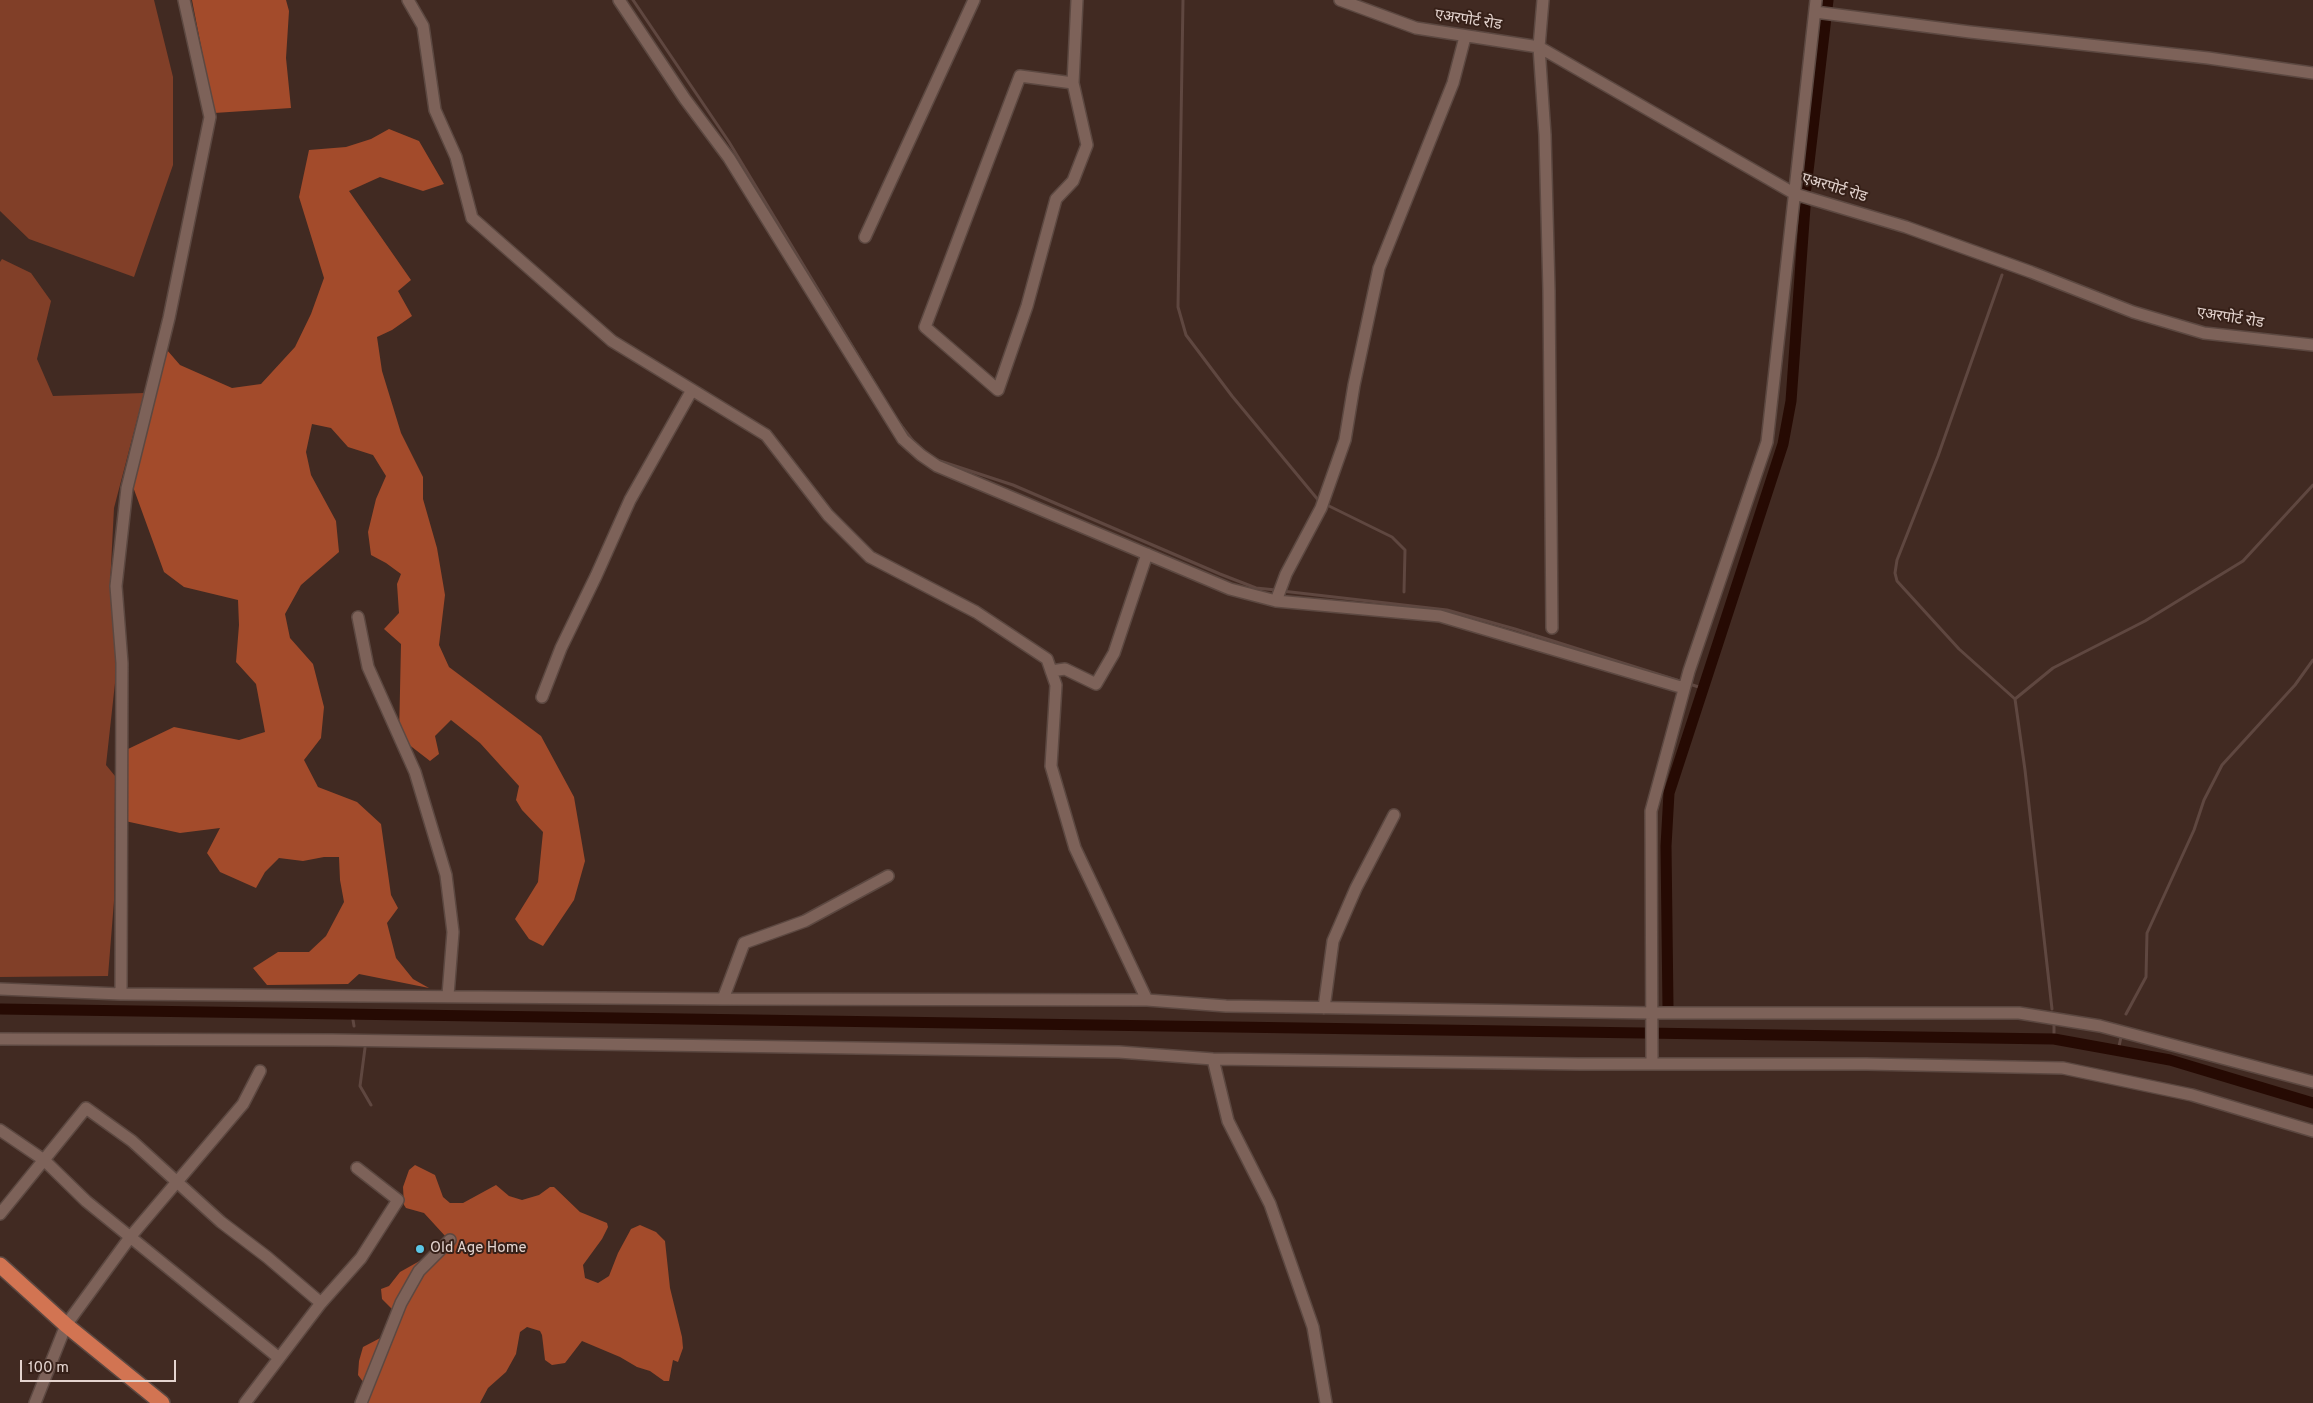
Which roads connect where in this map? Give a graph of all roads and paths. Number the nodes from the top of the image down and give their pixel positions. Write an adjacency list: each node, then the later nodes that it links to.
1 (184, 0): 27 (street)
2 (408, 0): 16 (street)
3 (619, 0): 17 (street)
4 (974, 0): 14 (street)
5 (1077, 0): 12 (street)
6 (1340, 0): 9 (street, एअरपोर्ट रोड)
7 (1543, 0): 10 (street)
8 (1820, 9): 11 (street); 13 (street)
9 (1465, 37): 10 (street, एअरपोर्ट रोड); 18 (street)
10 (1539, 47): 13 (street, एअरपोर्ट रोड); 20 (street)
11 (2313, 73)
12 (1073, 84): 12 (street)
13 (1795, 194): 15 (street, एअरपोर्ट रोड); 22 (street)
14 (864, 237)
15 (2313, 345)
16 (692, 390): 21 (street); 23 (street)
17 (1147, 554): 18 (street); 21 (street)
18 (1276, 601): 22 (street)
19 (358, 617): 28 (street)
20 (1552, 628)
21 (1051, 671): 30 (street)
22 (1684, 686): 32 (street)
23 (542, 697)
24 (1394, 816): 31 (street)
25 (888, 876): 29 (street)
26 (0, 989): 27 (street)
27 (121, 994): 28 (street)
28 (448, 995): 29 (street)
29 (723, 999): 30 (street)
30 (1147, 1000): 31 (street)
31 (1324, 1008): 32 (street)
32 (1652, 1013): 34 (street); 37 (street)
33 (0, 1039): 35 (street)
34 (1652, 1057): 35 (street); 39 (street)
35 (1213, 1059): 54 (street)
36 (260, 1071): 42 (street)
37 (2313, 1082)
38 (0, 1130): 40 (street)
39 (2313, 1131)
40 (44, 1160): 42 (street); 43 (street); 44 (street)
41 (357, 1168): 47 (street)
42 (176, 1182): 44 (street); 47 (street)
43 (0, 1214)
44 (131, 1236): 48 (street); 49 (street)
45 (450, 1240): 53 (street)
46 (0, 1265): 48 (highway)
47 (320, 1303): 49 (street)
48 (66, 1325): 50 (street); 51 (highway)
49 (279, 1358): 52 (street)
50 (35, 1403)
51 (162, 1403)
52 (245, 1403)
53 (361, 1403)
54 (1326, 1403)

